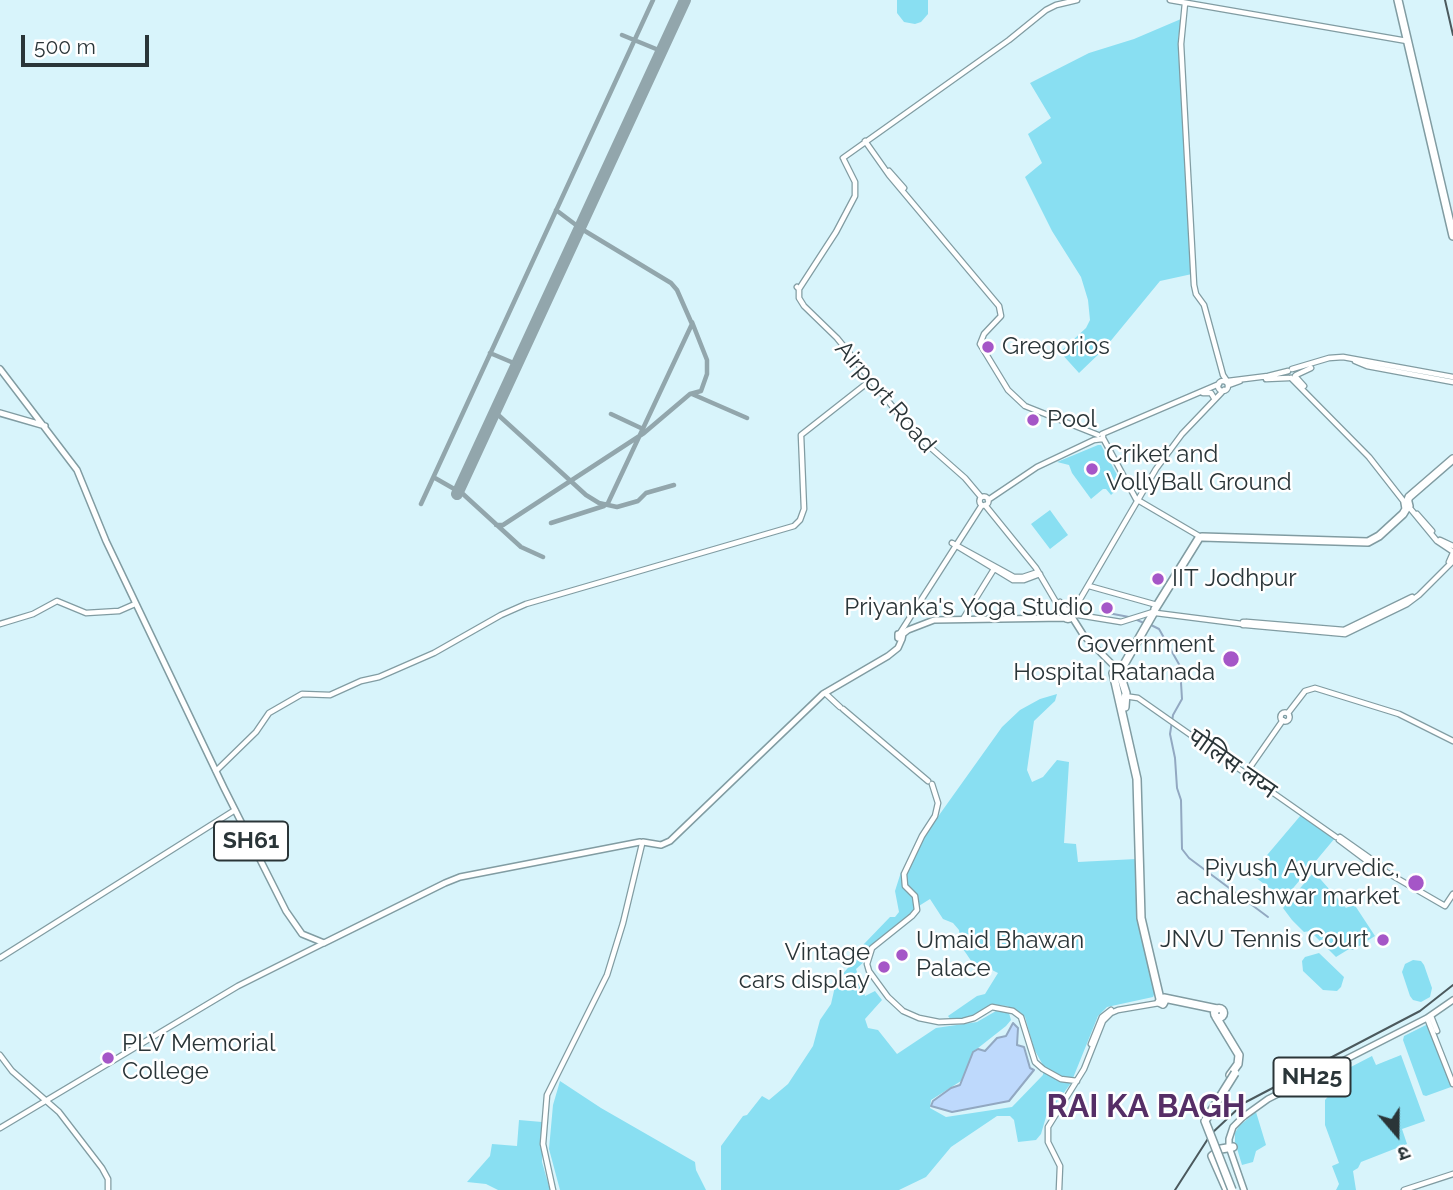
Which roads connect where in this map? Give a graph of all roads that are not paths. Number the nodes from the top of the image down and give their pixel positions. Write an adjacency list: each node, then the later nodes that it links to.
1 (1077, 0): 6 (street)
2 (1170, 0): 4 (street)
3 (1399, 0): 5 (highway); 10 (highway)
4 (1185, 3): 5 (street); 18 (street)
5 (1408, 41): 11 (highway)
6 (866, 141): 7 (street); 8 (street); 8 (street)
7 (854, 150): 8 (street); 17 (street, Airport Road)
8 (869, 150): 9 (street)
9 (887, 170): 23 (street); 23 (street)
10 (1453, 226)
11 (1453, 236)
12 (1357, 360): 14 (street); 15 (street); 16 (street)
13 (0, 369): 22 (main road, SH61)
14 (1290, 370): 15 (street); 18 (street)
15 (1293, 377): 18 (street); 27 (street)
16 (1453, 378)
17 (870, 382): 25 (street, Airport Road); 48 (street)
18 (1222, 385): 19 (street); 20 (street); 23 (street)
19 (1203, 393): 20 (street); 23 (street)
20 (1214, 398): 26 (street)
21 (0, 413): 22 (main road)
22 (44, 426): 35 (main road, SH61)
23 (1100, 437): 25 (street); 26 (street)
24 (1453, 460): 27 (highway)
25 (983, 501): 29 (street); 33 (street); 37 (street)
26 (1138, 501): 28 (street); 34 (street)
27 (1407, 505): 28 (highway); 30 (street)
28 (1200, 538): 36 (highway)
29 (954, 544): 32 (street); 33 (street); 41 (street)
30 (1453, 550): 39 (street)
31 (1453, 561): 39 (street)
32 (994, 569): 33 (street); 38 (street)
33 (1039, 573): 37 (street)
34 (1089, 586): 36 (street); 37 (street)
35 (135, 604): 40 (street); 48 (main road, SH61)
36 (1155, 610): 37 (street); 39 (street); 42 (highway)
37 (1069, 614): 38 (main road); 42 (main road)
38 (963, 619): 41 (main road)
39 (1245, 623)
40 (0, 624)
41 (901, 636): 44 (main road)
42 (1117, 674): 43 (highway); 45 (highway)
43 (1124, 687): 45 (highway); 46 (street)
44 (828, 694): 51 (main road); 60 (street)
45 (1123, 696): 46 (street, पोलिस लय्न); 55 (highway)
46 (1169, 718): 49 (street)
47 (1453, 741): 49 (street)
48 (216, 771): 50 (main road, SH61)
49 (1247, 772): 52 (street)
50 (236, 810): 53 (main road, SH61); 54 (street)
51 (641, 843): 53 (main road); 67 (street)
52 (1453, 894)
53 (324, 943): 62 (street)
54 (0, 958)
55 (1162, 1000): 60 (street); 69 (highway, bridge)
56 (1453, 1001): 57 (main road, NH25)
57 (1429, 1018): 59 (street); 61 (street); 64 (main road, NH25)
58 (0, 1055): 62 (street)
59 (1453, 1075)
60 (1078, 1079): 68 (street)
61 (1453, 1084)
62 (48, 1100): 63 (street); 66 (street)
63 (0, 1128)
64 (1231, 1147): 69 (highway); 70 (main road)
65 (1453, 1174): 71 (street)
66 (108, 1190)
67 (553, 1190)
68 (1059, 1190)
69 (1230, 1190)
70 (1246, 1190)
71 (1404, 1190)

